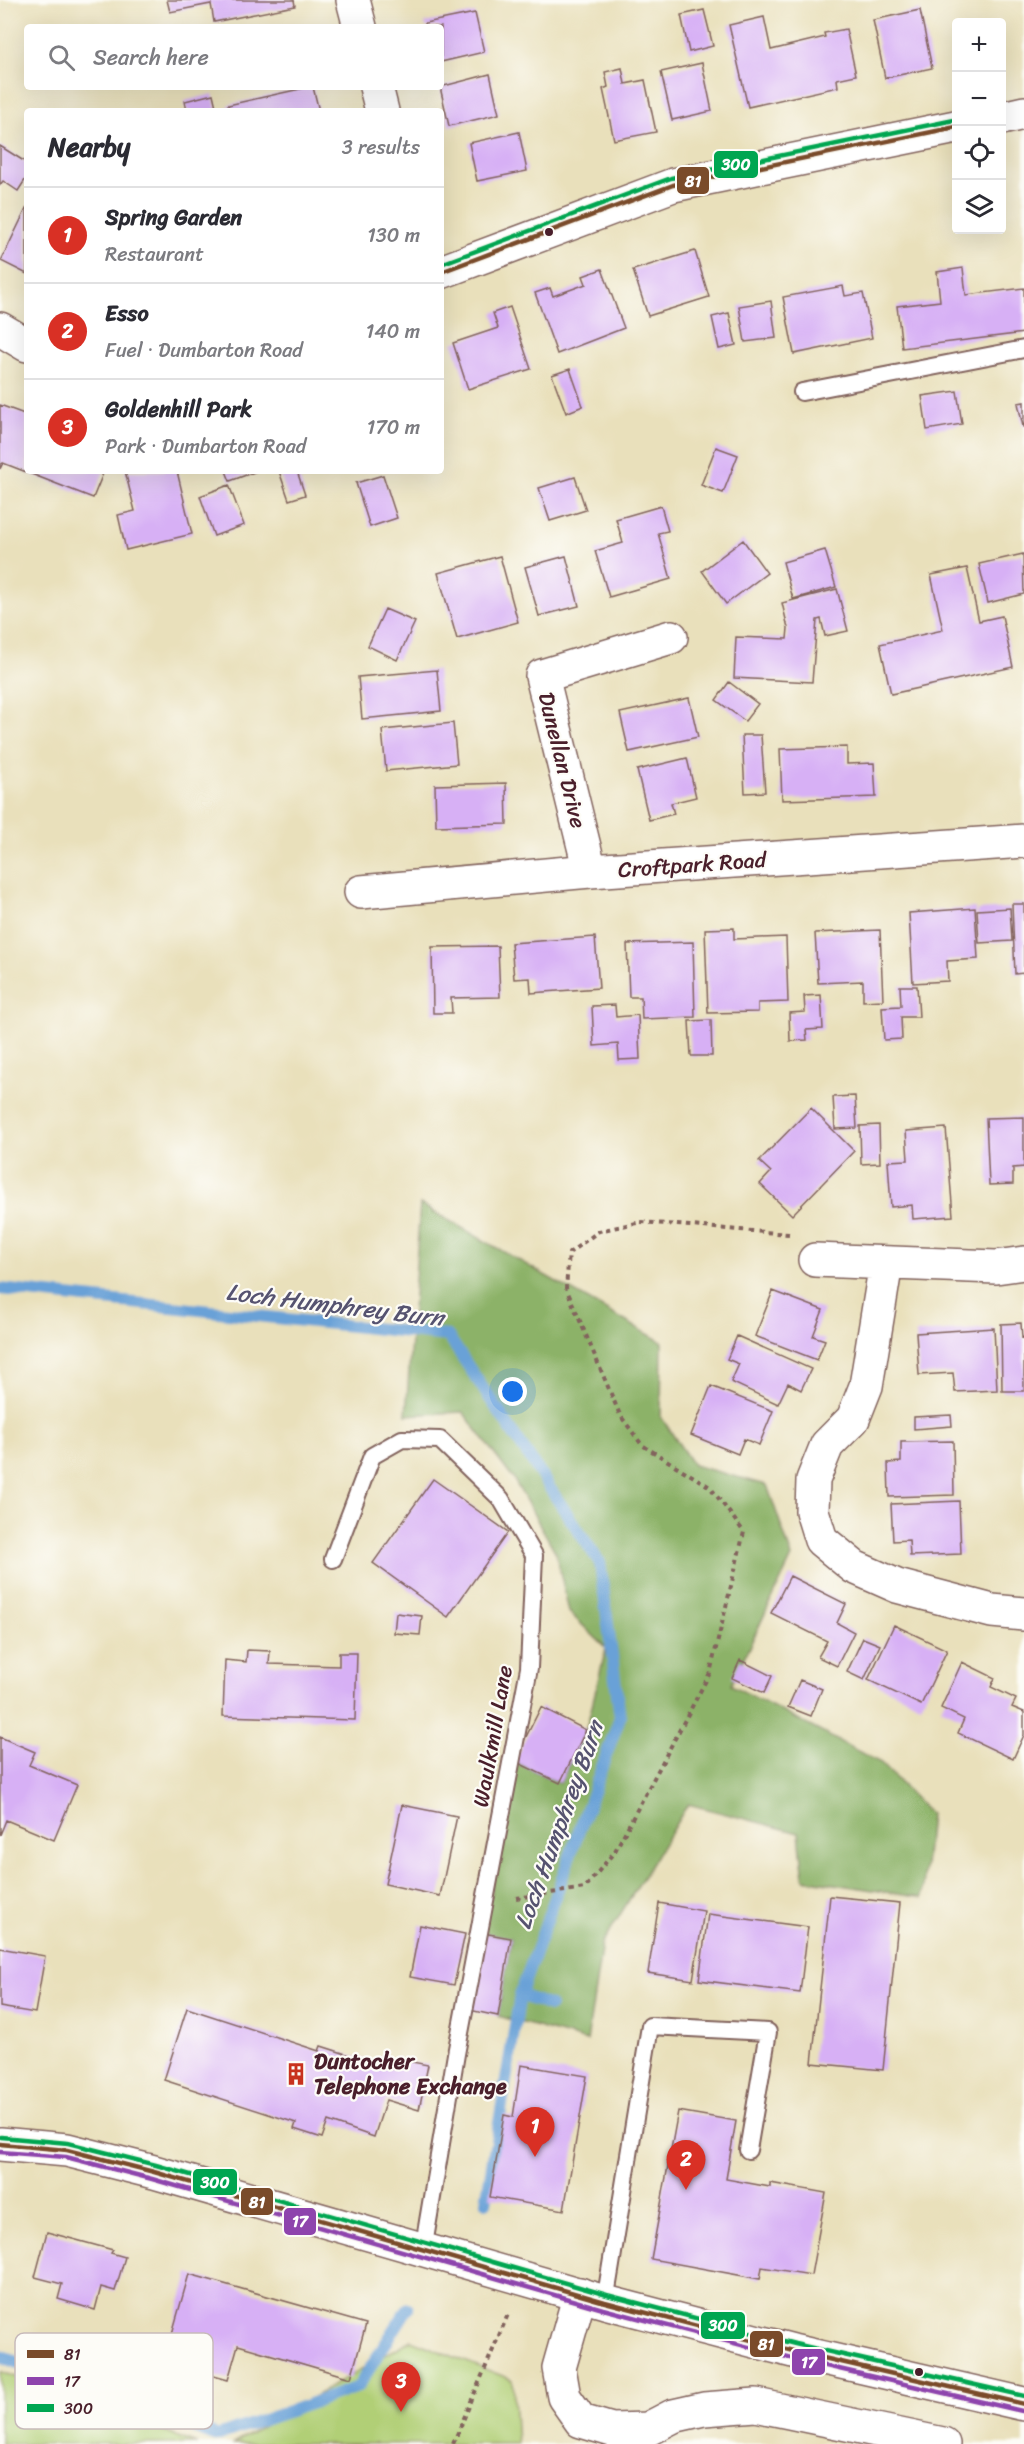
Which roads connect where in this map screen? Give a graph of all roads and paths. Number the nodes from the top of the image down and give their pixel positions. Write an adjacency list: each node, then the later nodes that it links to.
1 (353, 0): 2 (street)
2 (359, 24)
3 (377, 90): 4 (street)
4 (381, 108)
5 (1024, 113): 6 (street)
6 (1006, 117)
7 (952, 128): 8 (street)
8 (444, 271)
9 (0, 328): 10 (street)
10 (24, 343)
11 (1024, 349): 12 (lane)
12 (802, 392)
13 (671, 637): 15 (street, Dunellan Drive)
14 (1024, 841): 15 (street, Croftpark Road)
15 (590, 871): 16 (street, Croftpark Road)
16 (361, 892)
17 (815, 1260): 18 (street); 22 (path)
18 (886, 1263): 19 (street); 21 (street)
19 (1024, 1263)
20 (333, 1559): 22 (lane, Waulkmill Lane)
21 (1024, 1614)
22 (487, 1890): 25 (lane, Waulkmill Lane)
23 (0, 2144): 25 (street)
24 (748, 2150): 27 (lane)
25 (423, 2251): 26 (street)
26 (524, 2279): 27 (street); 29 (path)
27 (593, 2298): 28 (street); 30 (street)
28 (1024, 2404)
29 (453, 2444)
30 (943, 2444)

